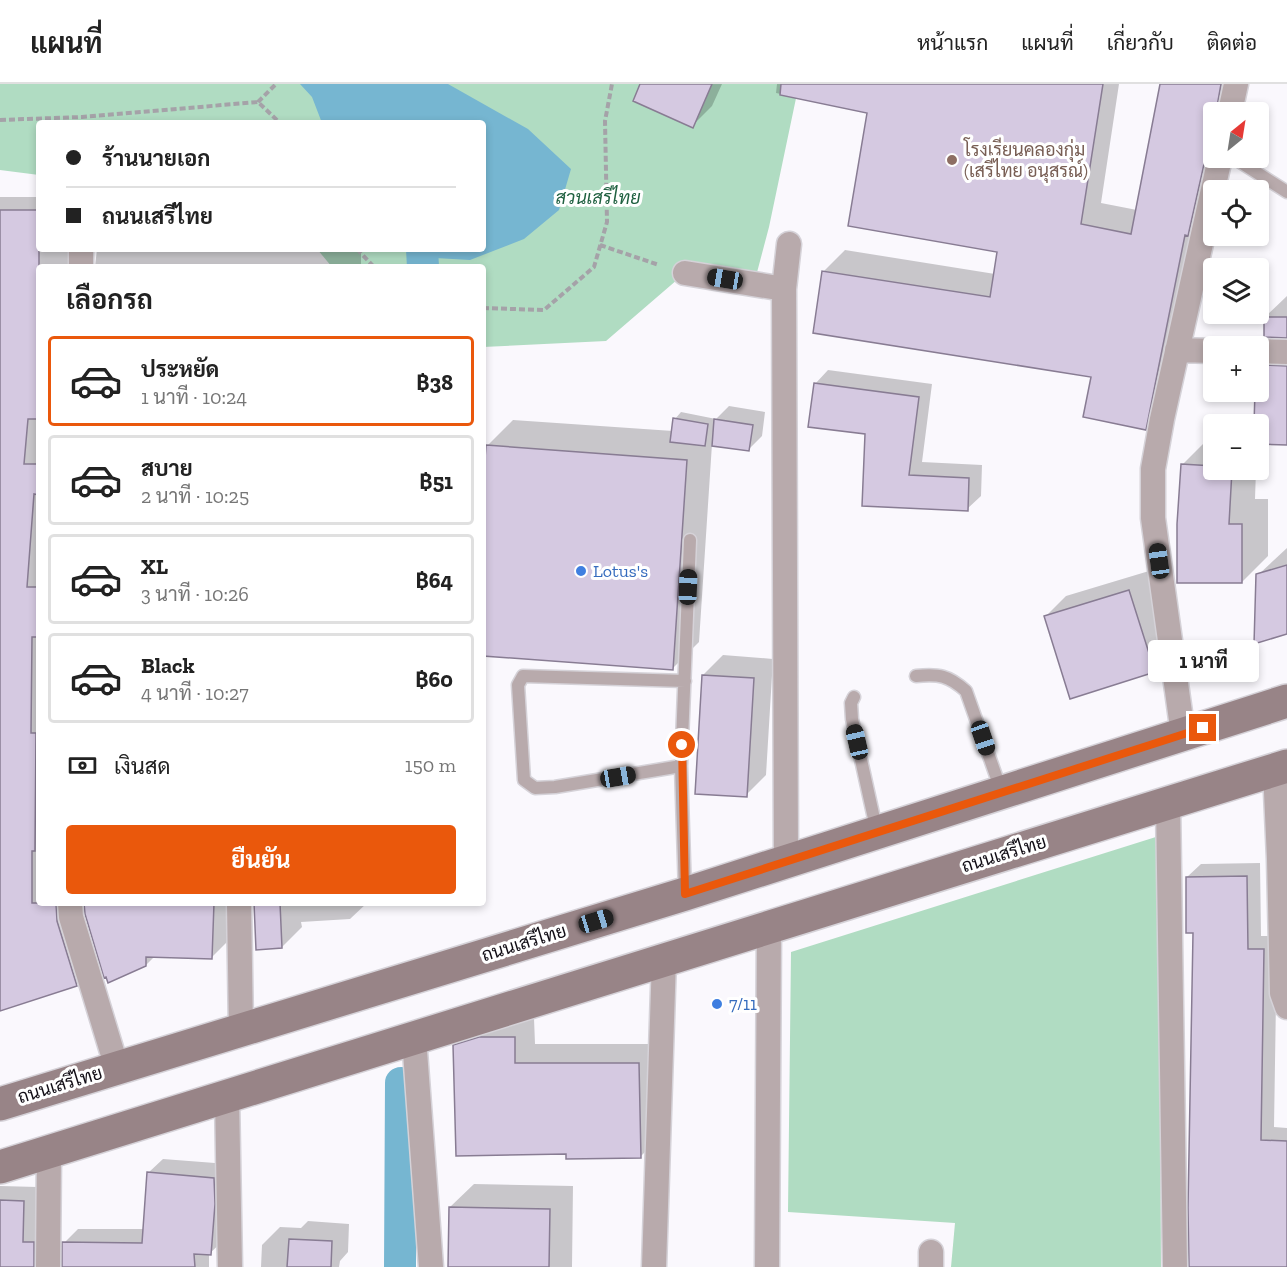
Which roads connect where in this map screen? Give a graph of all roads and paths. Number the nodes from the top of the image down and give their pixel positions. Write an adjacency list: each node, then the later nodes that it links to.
1 (276, 84): 4 (path)
2 (612, 84): 12 (path)
3 (1236, 84): 5 (street)
4 (258, 102): 6 (path); 7 (path)
5 (1232, 102)
6 (0, 120)
7 (277, 120)
8 (1218, 168): 18 (street)
9 (1250, 168): 10 (lane)
10 (1287, 192)
11 (789, 244): 16 (street)
12 (600, 245): 15 (path); 17 (path)
13 (360, 252): 14 (path)
14 (371, 264)
15 (685, 273): 16 (street)
16 (784, 289): 34 (street)
17 (486, 308)
18 (1177, 350): 19 (street); 27 (street)
19 (1203, 351)
20 (1269, 351): 21 (street)
21 (1287, 352)
22 (690, 540): 24 (lane)
23 (916, 676): 30 (lane)
24 (685, 681): 28 (lane); 28 (lane)
25 (854, 696): 32 (lane)
26 (1287, 701): 27 (main road, ถนนเสรีไทย)
27 (1183, 734): 30 (main road, ถนนเสรีไทย)
28 (681, 766): 35 (lane)
29 (1281, 768): 31 (main road, ถนนเสรีไทย); 33 (street)
30 (1002, 792): 32 (main road, ถนนเสรีไทย)
31 (1168, 803): 38 (main road, ถนนเสรีไทย); 53 (street)
32 (878, 833): 34 (main road, ถนนเสรีไทย)
33 (1283, 859): 40 (street)
34 (786, 862): 35 (main road, ถนนเสรีไทย)
35 (685, 894): 41 (main road, ถนนเสรีไทย)
36 (70, 906): 43 (street)
37 (239, 906): 41 (street)
38 (769, 926): 39 (main road, ถนนเสรีไทย); 52 (street)
39 (664, 959): 42 (main road, ถนนเสรีไทย); 51 (street)
40 (1287, 1007)
41 (241, 1030): 43 (main road, ถนนเสรีไทย)
42 (414, 1038): 44 (main road, ถนนเสรีไทย); 50 (street)
43 (117, 1068): 45 (main road, ถนนเสรีไทย)
44 (227, 1096): 46 (main road, ถนนเสรีไทย); 49 (street)
45 (0, 1104)
46 (49, 1152): 47 (main road, ถนนเสรีไทย); 48 (street)
47 (0, 1167)
48 (48, 1267)
49 (230, 1267)
50 (432, 1267)
51 (654, 1267)
52 (767, 1267)
53 (1175, 1267)

